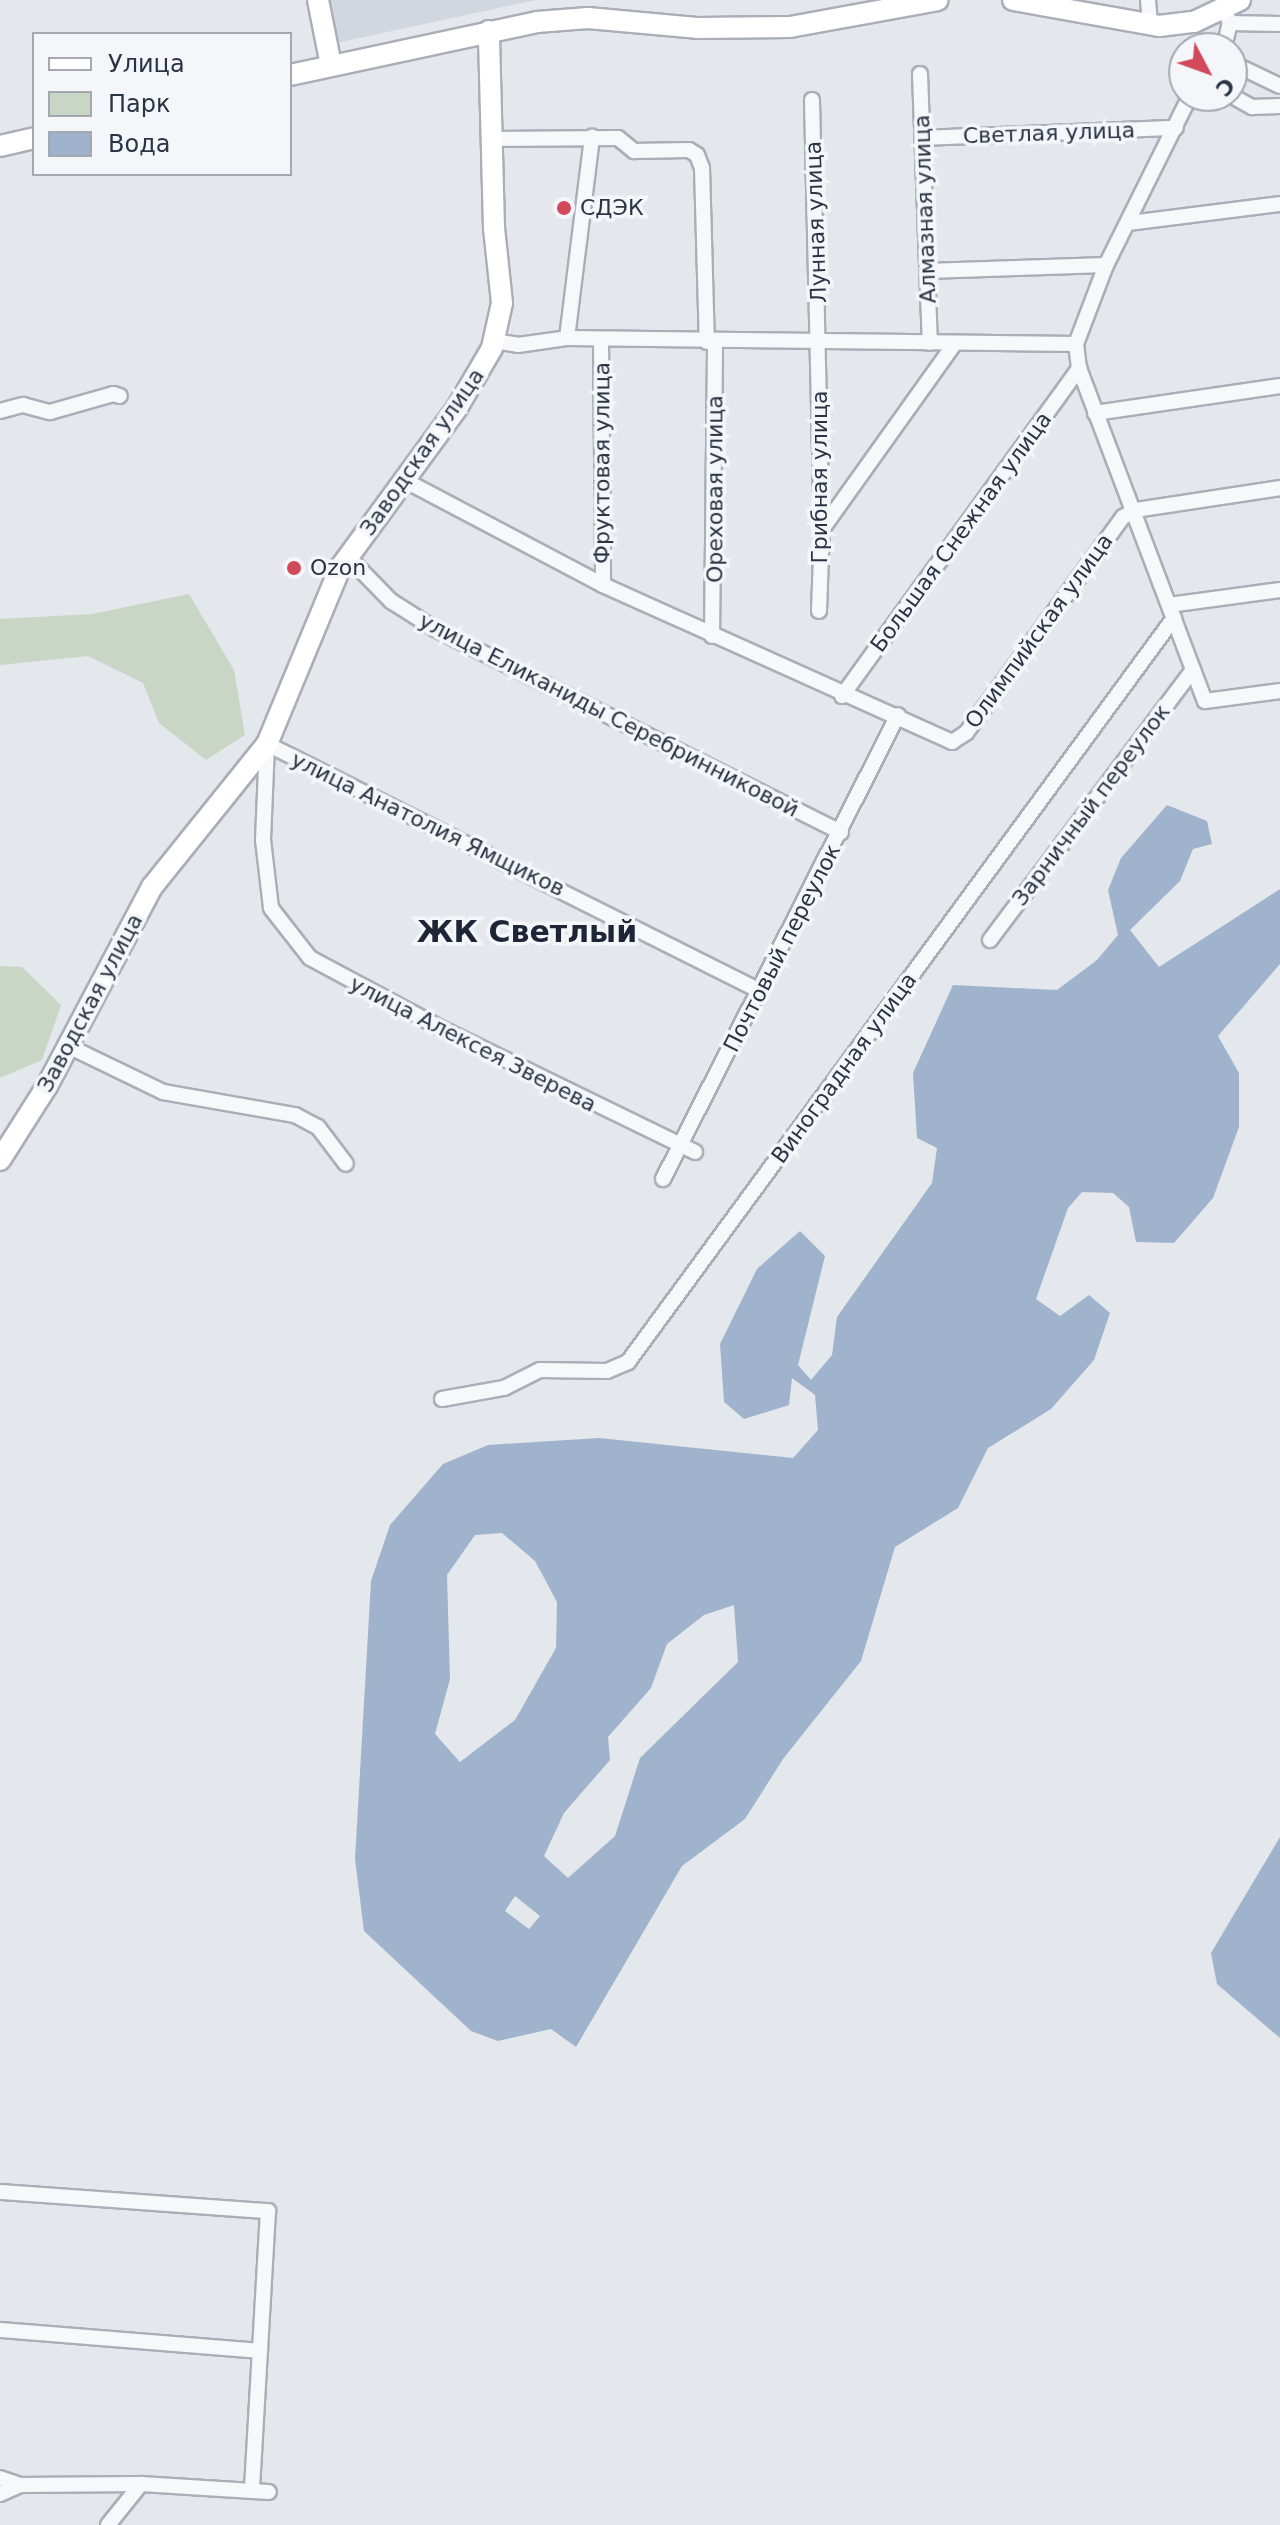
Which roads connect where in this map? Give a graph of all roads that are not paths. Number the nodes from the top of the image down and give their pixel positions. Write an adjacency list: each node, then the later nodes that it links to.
1 (318, 0): 10 (street)
2 (938, 0): 8 (street)
3 (1013, 0): 7 (street)
4 (1148, 0): 7 (street)
5 (1231, 10): 6 (street); 7 (street); 9 (street)
6 (1280, 24)
7 (1150, 25)
8 (489, 31): 10 (street); 23 (street, Заводская улица)
9 (1227, 32)
10 (331, 65): 13 (street)
11 (1248, 71): 14 (street)
12 (920, 74): 22 (street, Алмазная улица)
13 (292, 75)
14 (1280, 86)
15 (812, 100): 35 (street, Лунная улица)
16 (1248, 105): 17 (street)
17 (1280, 106)
18 (1183, 112): 19 (street)
19 (1176, 128): 22 (street, Светлая улица); 26 (street)
20 (592, 137): 23 (street); 29 (street); 32 (street, Ореховая улица)
21 (32, 138): 24 (street)
22 (922, 138): 28 (street, Алмазная улица)
23 (491, 139): 30 (street, Заводская улица)
24 (0, 146)
25 (1280, 204): 26 (street)
26 (1129, 223): 27 (street)
27 (1106, 265): 28 (street); 36 (street)
28 (927, 271): 33 (street, Алмазная улица)
29 (567, 338): 30 (street); 31 (street)
30 (494, 341): 42 (street, Заводская улица)
31 (601, 341): 32 (street); 47 (street, Фруктовая улица)
32 (711, 342): 35 (street); 51 (street, Ореховая улица)
33 (930, 343): 34 (street); 35 (street)
34 (955, 343): 36 (street); 45 (street)
35 (820, 344): 45 (street, Грибная улица)
36 (1076, 344): 37 (street)
37 (1079, 368): 41 (street); 54 (street, Большая Снежная улица)
38 (1280, 386): 41 (street)
39 (120, 396): 40 (street)
40 (0, 411)
41 (1095, 413): 44 (street)
42 (404, 480): 46 (street, Заводская улица); 47 (street)
43 (1280, 488): 44 (street)
44 (1135, 510): 50 (street); 55 (street, Олимпийская улица)
45 (822, 529): 49 (street, Грибная улица)
46 (348, 557): 56 (street, Заводская улица); 57 (street, улица Еликаниды Серебринниковой)
47 (603, 585): 51 (street)
48 (1280, 590): 50 (street)
49 (819, 611)
50 (1172, 612): 52 (street); 66 (street, Виноградная улица)
51 (712, 636): 54 (street)
52 (1193, 670): 53 (street); 58 (street, Зарничный переулок)
53 (1280, 691)
54 (842, 696): 55 (street)
55 (898, 715): 57 (street, Почтовый переулок)
56 (267, 744): 59 (street, улица Анатолия Ямщиков); 60 (street, Заводская улица); 61 (street, улица Алексея Зверева)
57 (841, 832): 59 (street, Почтовый переулок)
58 (990, 940)
59 (760, 991): 61 (street, Почтовый переулок)
60 (68, 1046): 63 (street, Заводская улица); 64 (street)
61 (681, 1144): 62 (street, улица Алексея Зверева); 65 (street, Почтовый переулок)
62 (695, 1152)
63 (0, 1160)
64 (346, 1164)
65 (663, 1179)
66 (442, 1399)
67 (0, 2192): 69 (street)
68 (0, 2330): 69 (street)
69 (260, 2351): 73 (street)
70 (0, 2478): 72 (street)
71 (141, 2484): 72 (street); 73 (street); 76 (street)
72 (20, 2485): 75 (street)
73 (252, 2491): 74 (street)
74 (269, 2492)
75 (0, 2494)
76 (108, 2525)

